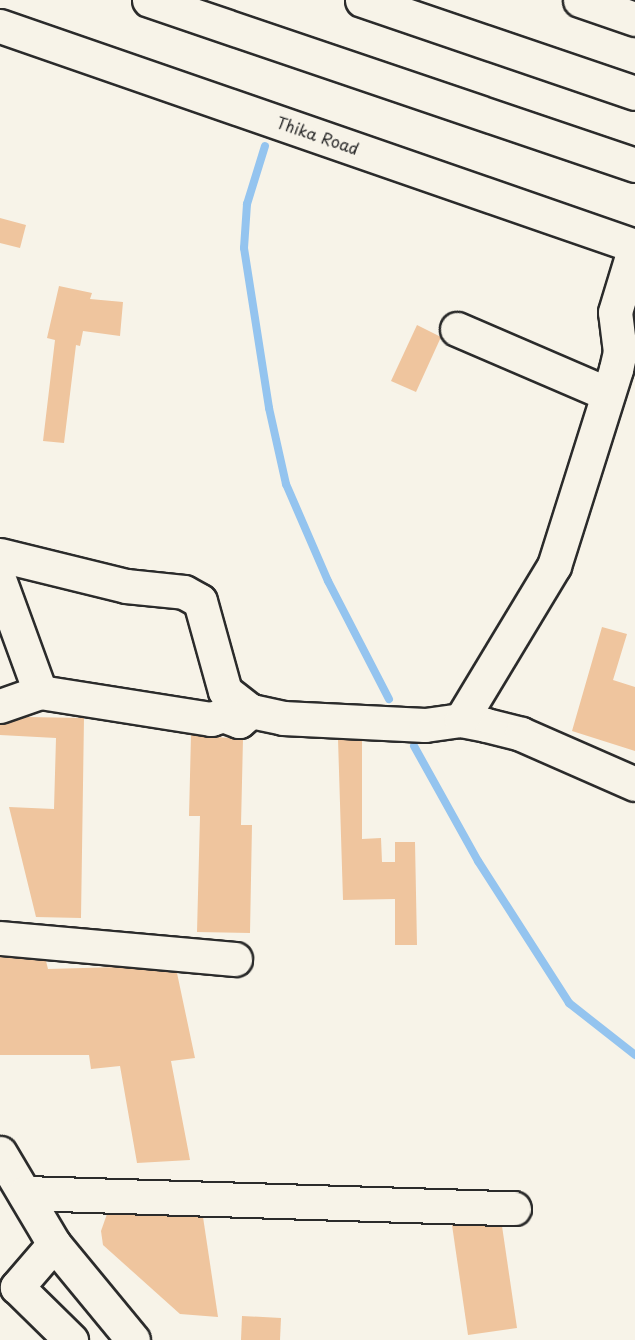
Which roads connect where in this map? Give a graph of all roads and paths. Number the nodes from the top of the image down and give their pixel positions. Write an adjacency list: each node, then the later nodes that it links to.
1 (149, 0): 7 (main road)
2 (362, 0): 6 (main road)
3 (580, 0): 4 (main road)
4 (635, 19)
5 (0, 26): 8 (main road, Thika Road)
6 (635, 93)
7 (635, 165)
8 (635, 246): 10 (main road)
9 (457, 329): 10 (main road)
10 (608, 394): 16 (main road)
11 (0, 555): 15 (main road)
12 (0, 582): 13 (main road)
13 (40, 692): 14 (main road); 15 (main road)
14 (0, 706)
15 (251, 711): 16 (main road)
16 (461, 720): 17 (main road)
17 (635, 784)
18 (0, 938): 19 (main road)
19 (235, 959)
20 (0, 1153): 21 (main road)
21 (25, 1193): 22 (main road); 23 (main road)
22 (514, 1208)
23 (54, 1244): 24 (main road); 25 (main road)
24 (71, 1340)
25 (133, 1340)

